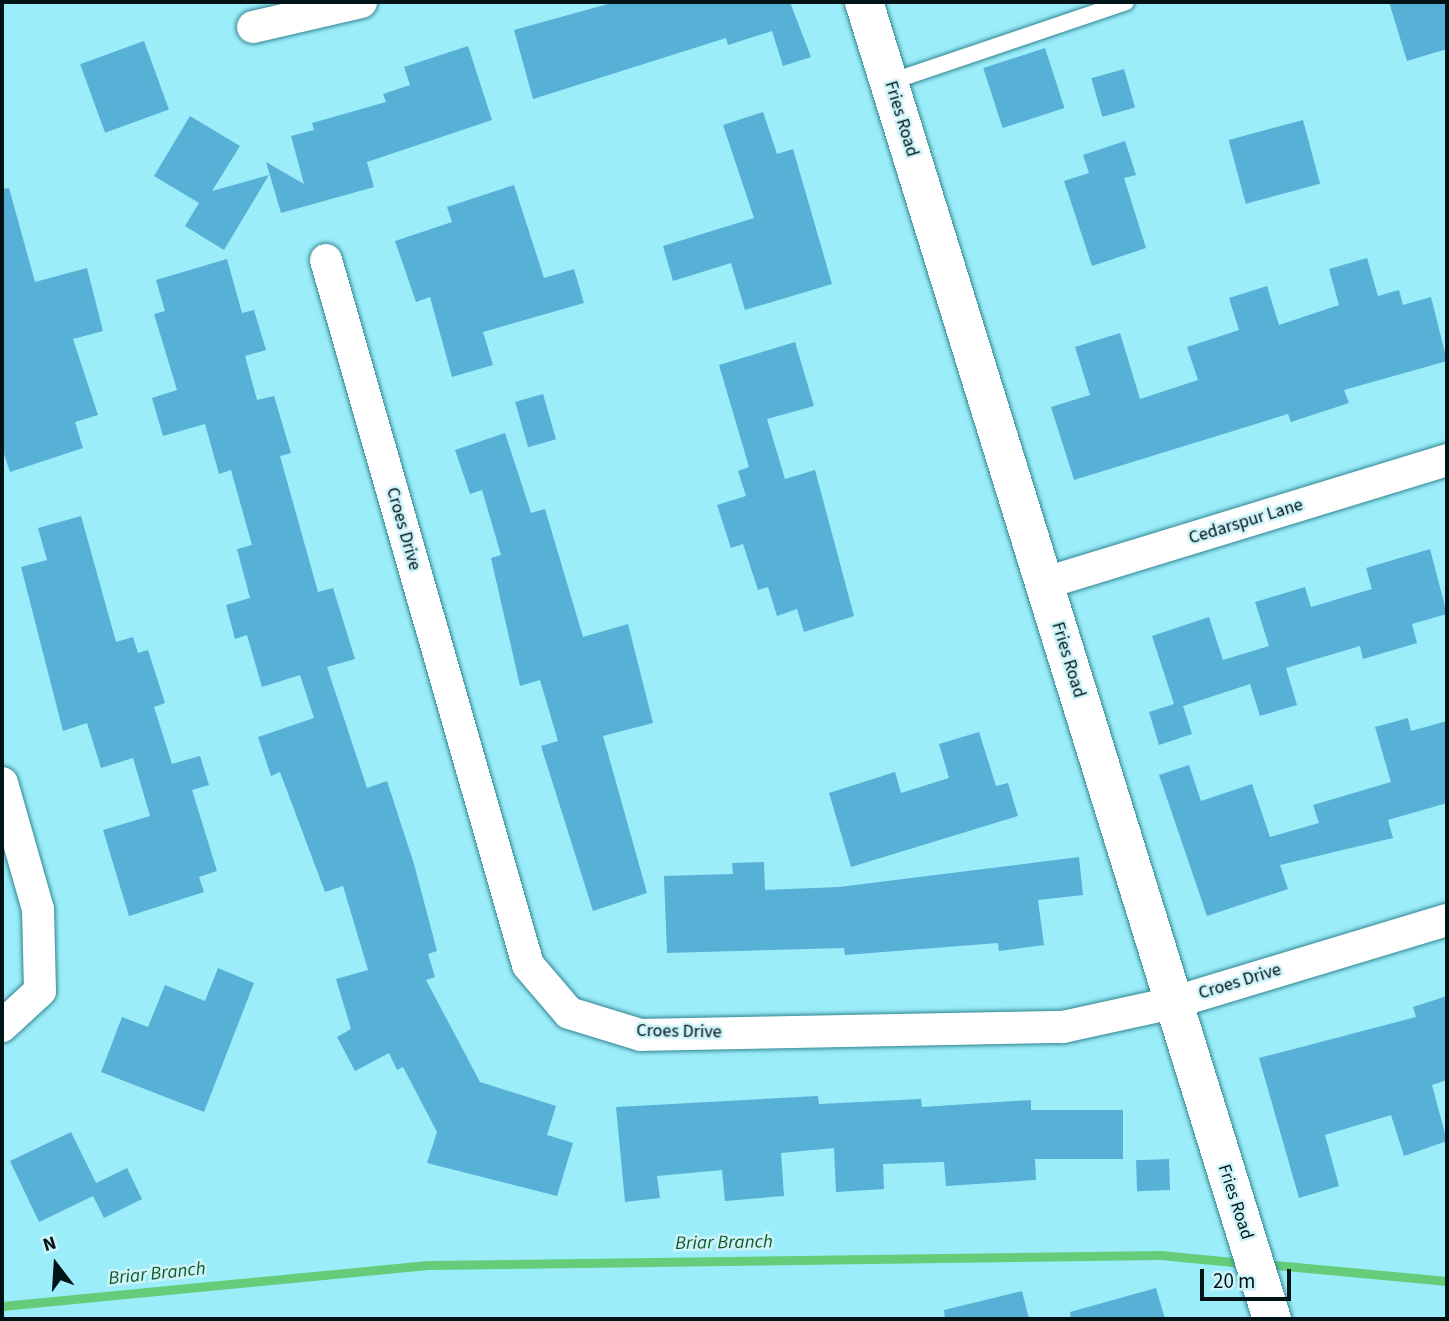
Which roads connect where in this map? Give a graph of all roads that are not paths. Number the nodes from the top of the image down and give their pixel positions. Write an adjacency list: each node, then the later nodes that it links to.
1 (361, 2): 4 (street)
2 (864, 2): 5 (street, Fries Road)
3 (1125, 2): 5 (lane)
4 (253, 27)
5 (890, 82): 8 (street, Fries Road)
6 (326, 260): 11 (street, Croes Drive)
7 (1447, 460): 8 (street, Cedarspur Lane)
8 (1045, 583): 11 (street, Fries Road)
9 (2, 783): 12 (street)
10 (1447, 920): 11 (street, Croes Drive)
11 (1172, 1003): 13 (street, Fries Road)
12 (2, 1026)
13 (1269, 1309)

